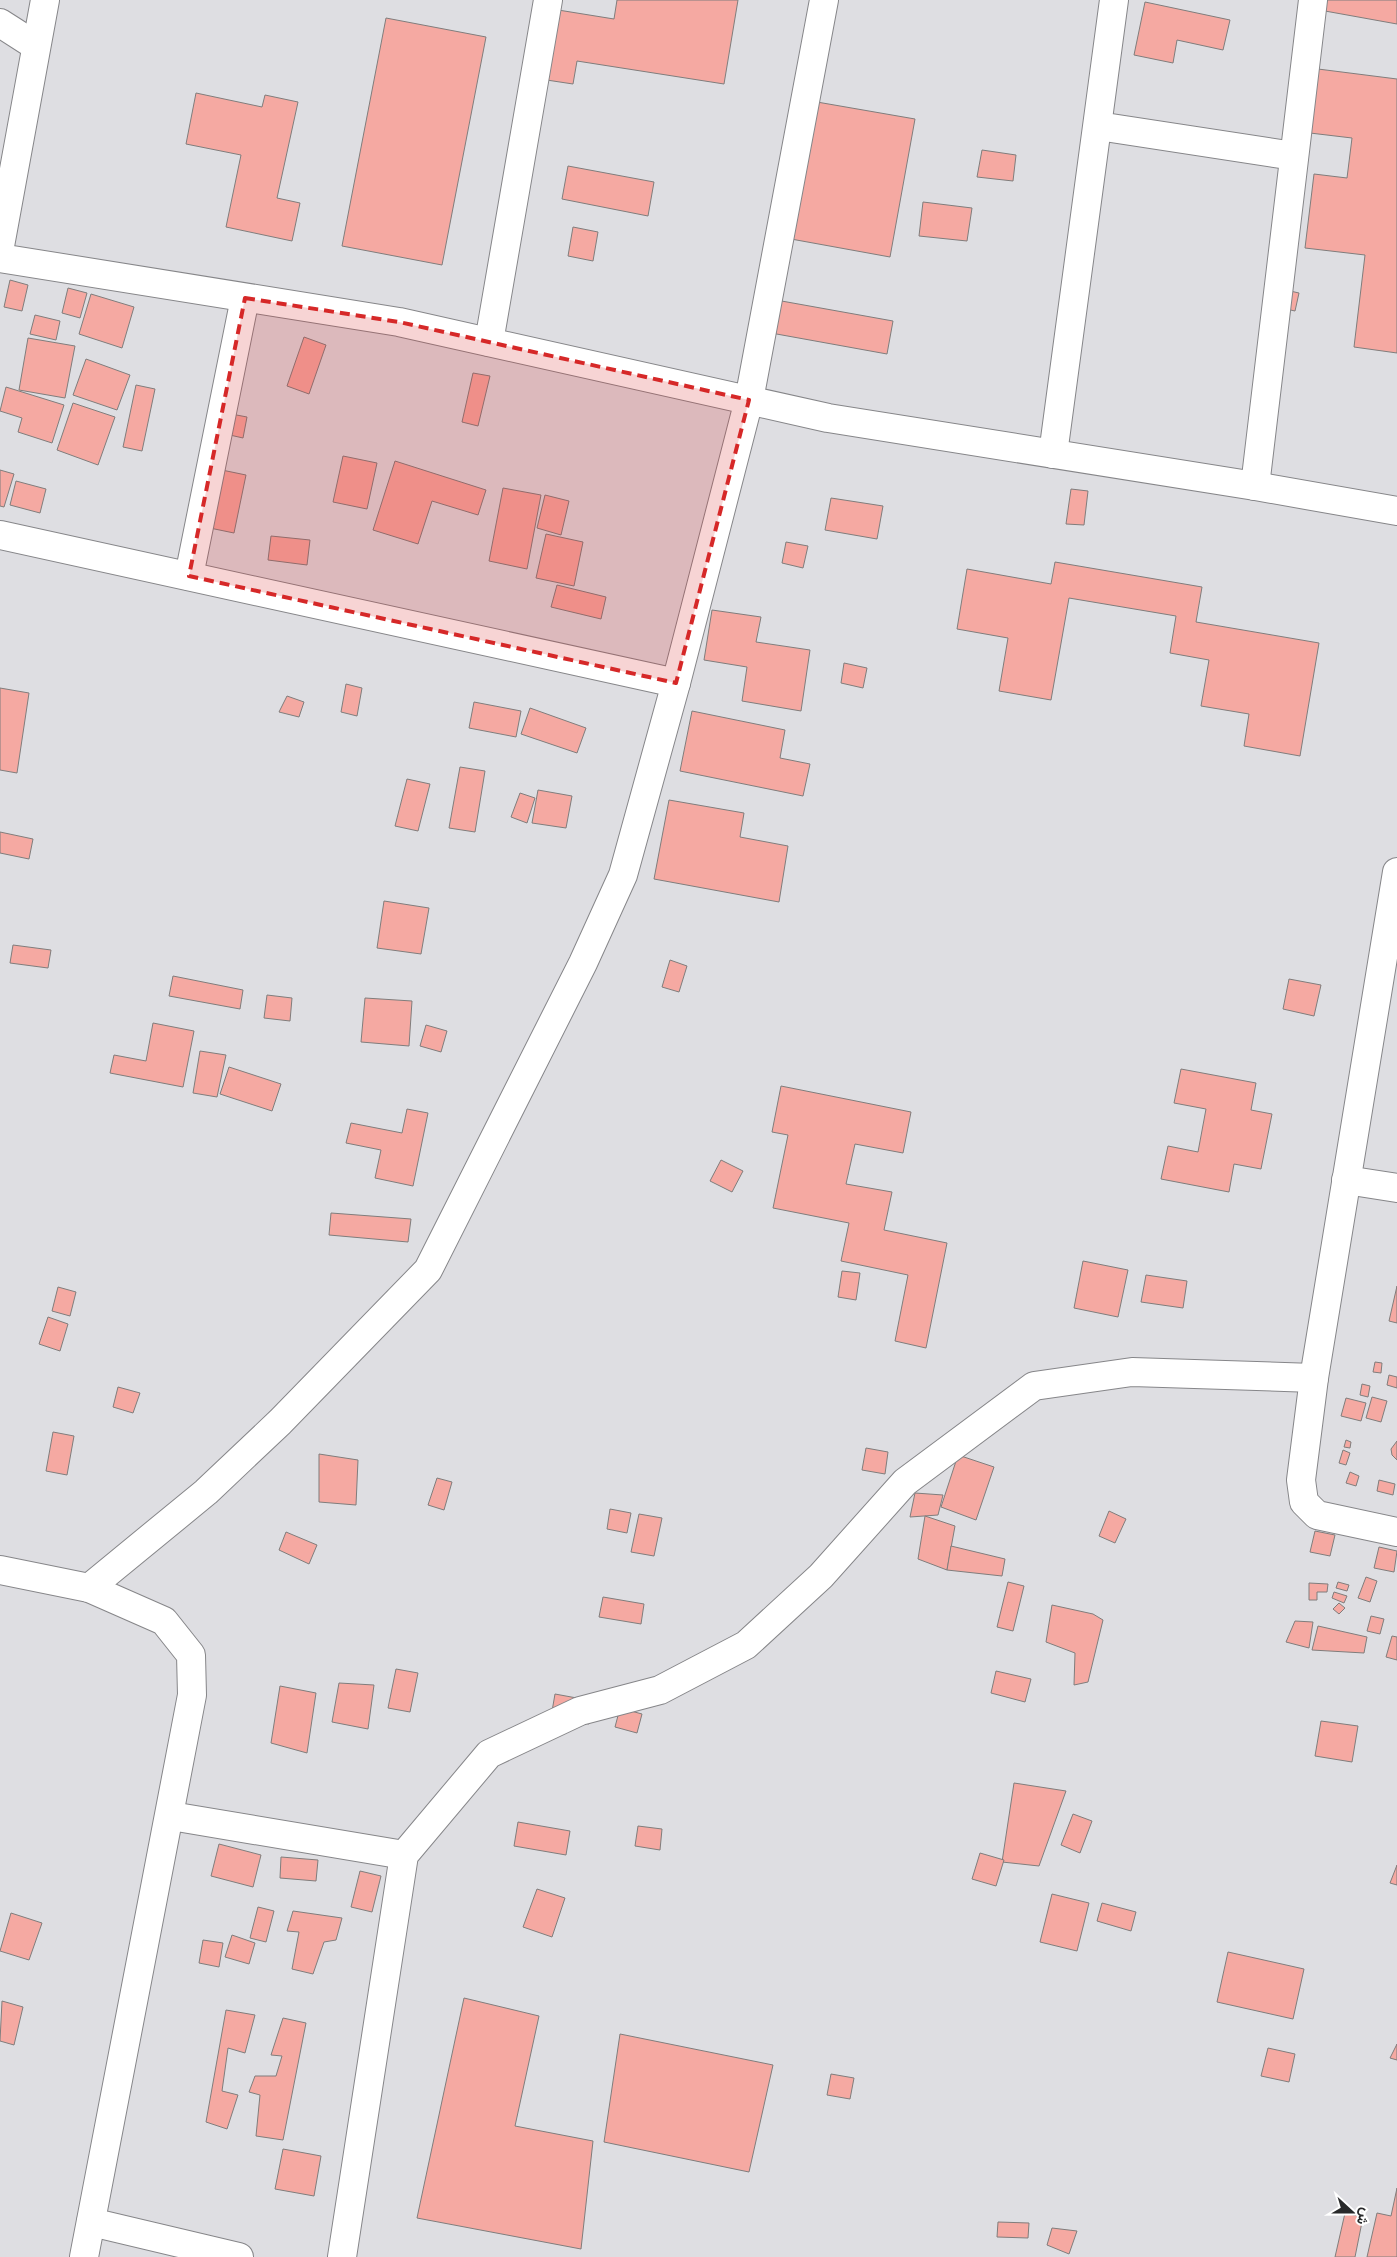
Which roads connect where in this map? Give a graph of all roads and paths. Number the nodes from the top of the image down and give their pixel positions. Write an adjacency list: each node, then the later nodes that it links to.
1 (45, 0): 7 (street)
2 (548, 0): 13 (street)
3 (824, 0): 14 (street)
4 (1114, 0): 8 (street)
5 (1313, 0): 9 (street)
6 (0, 23): 7 (street)
7 (36, 46): 10 (street)
8 (1098, 126): 9 (street); 15 (street)
9 (1294, 156): 16 (street)
10 (0, 246)
11 (0, 258): 12 (street)
12 (245, 298): 13 (street); 19 (street)
13 (488, 342): 14 (street)
14 (749, 400): 15 (street); 20 (street)
15 (1053, 454): 16 (street)
16 (1255, 486): 17 (street)
17 (1397, 511)
18 (0, 535): 19 (street)
19 (189, 576): 20 (street)
20 (676, 683): 27 (street)
21 (1397, 872): 22 (street)
22 (1346, 1180): 23 (street); 24 (street)
23 (1397, 1188)
24 (1314, 1378): 25 (street); 29 (street)
25 (1397, 1532)
26 (0, 1570): 27 (street)
27 (88, 1588): 28 (street)
28 (171, 1816): 29 (street); 30 (street)
29 (404, 1854): 33 (street)
30 (91, 2222): 31 (street); 32 (street)
31 (84, 2257)
32 (239, 2257)
33 (342, 2257)

